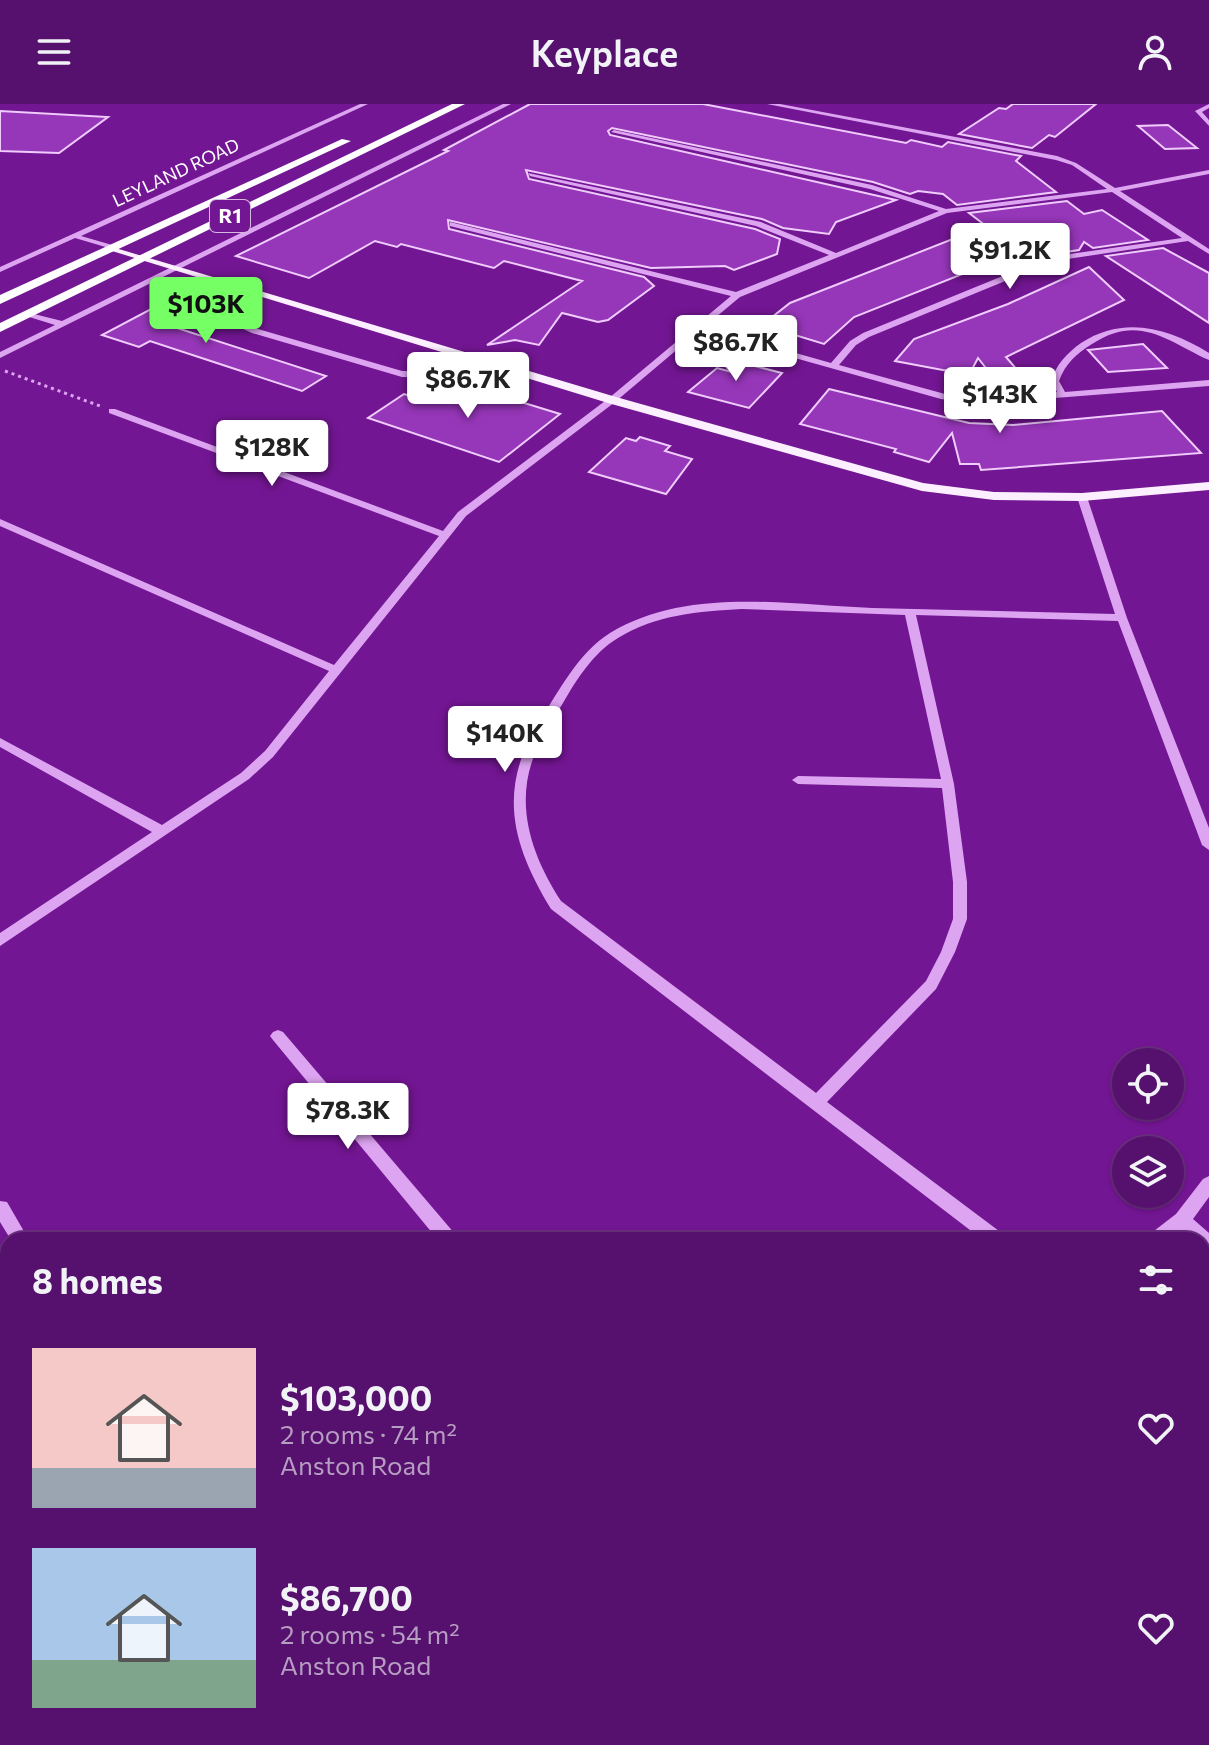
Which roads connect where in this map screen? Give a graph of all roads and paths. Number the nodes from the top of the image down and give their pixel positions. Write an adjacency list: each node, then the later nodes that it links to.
1 (365, 104): 14 (street, LEYLAND ROAD)
2 (460, 104): 19 (highway, R1)
3 (508, 104): 20 (street)
4 (770, 104): 11 (street)
5 (1209, 106): 6 (street)
6 (1209, 124)
7 (614, 132): 12 (street)
8 (360, 135): 16 (highway, R1)
9 (1209, 172): 11 (street)
10 (530, 174): 18 (street)
11 (1113, 190): 12 (street); 15 (street)
12 (946, 211): 18 (street)
13 (453, 224): 23 (street)
14 (75, 236): 16 (street); 21 (street, LEYLAND ROAD)
15 (1189, 239): 17 (street); 32 (street)
16 (116, 249): 19 (main road); 24 (highway, R1)
17 (1209, 252)
18 (833, 254): 23 (street)
19 (144, 258): 20 (main road); 25 (highway, R1)
20 (172, 267): 22 (main road); 26 (street)
21 (0, 270)
22 (223, 282): 31 (main road); 31 (street)
23 (737, 295): 28 (street)
24 (0, 300)
25 (29, 314): 26 (street); 27 (highway, R1)
26 (62, 324): 29 (street)
27 (0, 328)
28 (697, 328): 32 (street); 36 (street)
29 (0, 355)
30 (1209, 357): 35 (street)
31 (483, 361): 36 (main road)
32 (834, 365): 35 (street)
33 (0, 369): 37 (path)
34 (1209, 383): 35 (street)
35 (1063, 396)
36 (612, 400): 39 (main road); 41 (street)
37 (112, 411): 41 (street)
38 (1209, 486): 39 (main road)
39 (1082, 497): 43 (street)
40 (0, 522): 44 (street)
41 (443, 534): 44 (street)
42 (910, 612): 43 (street); 47 (street); 52 (street)
43 (1122, 618): 49 (street)
44 (336, 670): 48 (street)
45 (0, 742): 48 (street)
46 (798, 780): 47 (street)
47 (948, 784): 52 (street)
48 (162, 831): 50 (street)
49 (1209, 845)
50 (0, 940)
51 (278, 1036): 57 (street)
52 (818, 1101): 58 (street)
53 (1209, 1184): 55 (street)
54 (1, 1208): 56 (street)
55 (1182, 1220): 59 (street); 60 (street)
56 (15, 1232)
57 (442, 1232)
58 (987, 1232)
59 (1166, 1232)
60 (1196, 1232)

